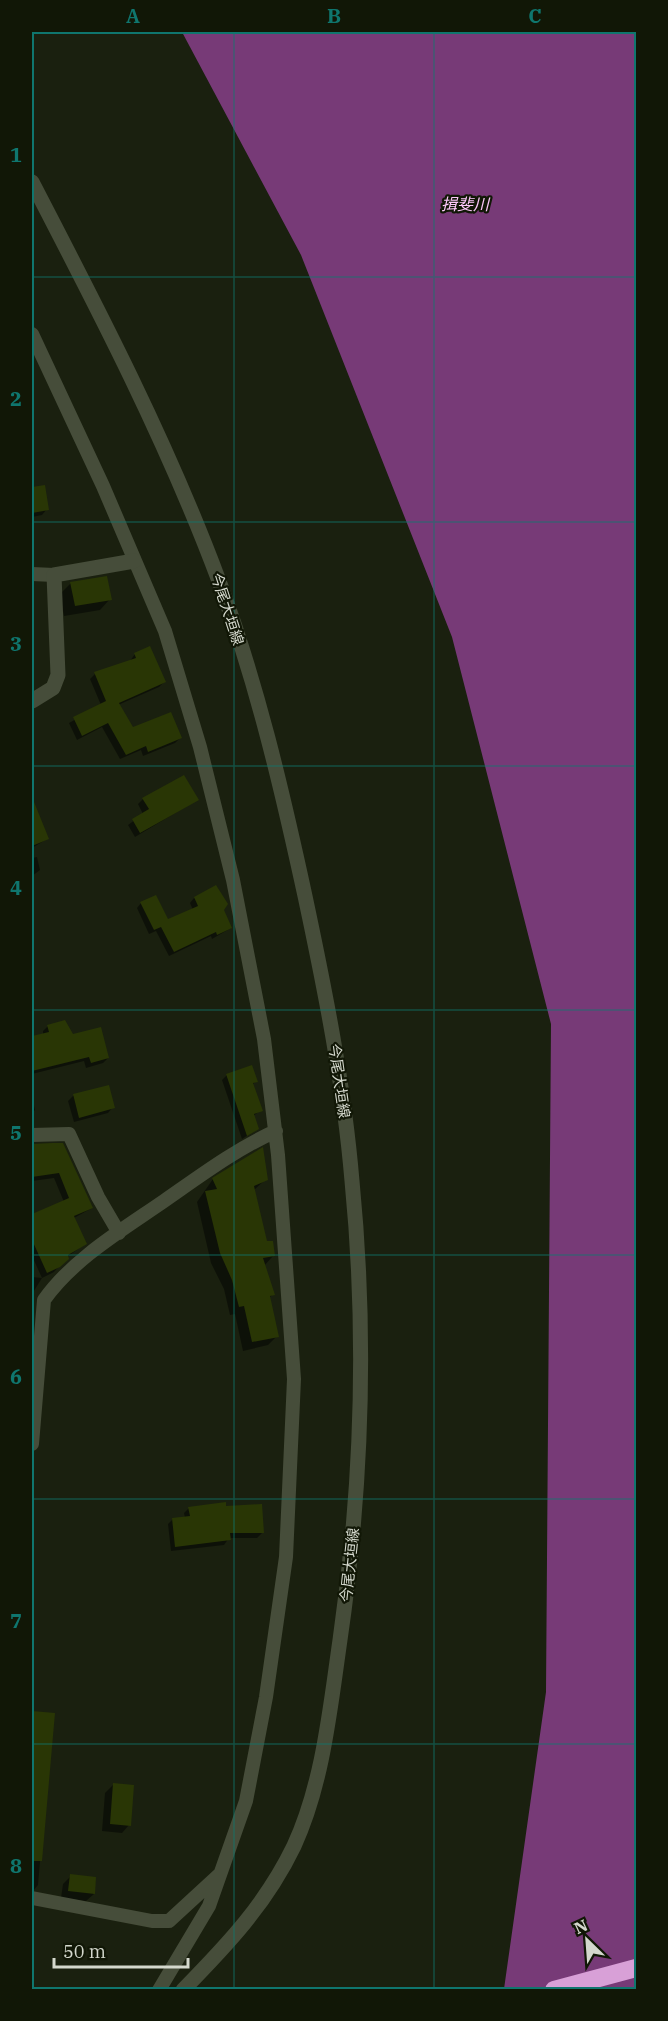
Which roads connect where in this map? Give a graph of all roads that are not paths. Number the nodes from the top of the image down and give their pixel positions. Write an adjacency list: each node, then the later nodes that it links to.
1 (32, 182): 16 (main road, 今尾大垣線)
2 (32, 334): 3 (street)
3 (134, 561): 5 (main road); 7 (street)
4 (32, 574): 5 (street)
5 (54, 575): 6 (main road)
6 (32, 701)
7 (276, 1131): 9 (street); 12 (street)
8 (32, 1135): 9 (street)
9 (118, 1233): 10 (street)
10 (34, 1385): 11 (street)
11 (32, 1444)
12 (222, 1871): 13 (street); 15 (street)
13 (32, 1899)
14 (636, 1968): 17 (highway)
15 (159, 1989)
16 (183, 1989)
17 (554, 1989)

